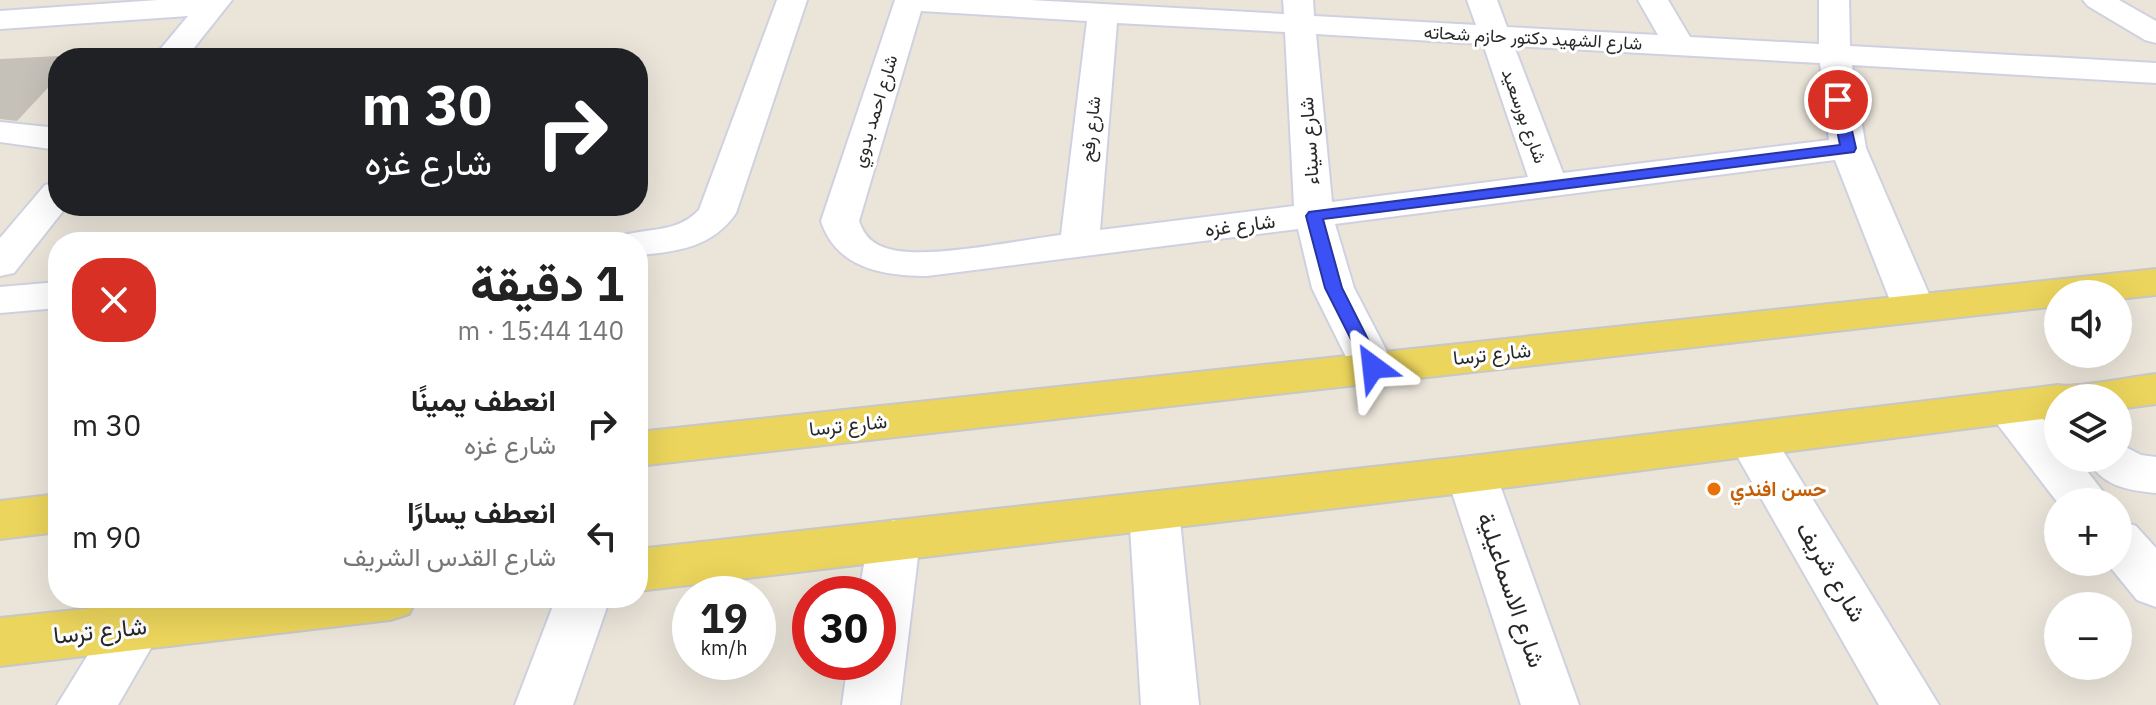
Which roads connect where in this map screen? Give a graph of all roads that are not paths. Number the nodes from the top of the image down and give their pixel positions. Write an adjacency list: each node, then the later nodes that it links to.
1 (792, 0): 25 (street)
2 (1482, 0): 12 (street, شارع بورسعيد)
3 (1653, 0): 14 (street)
4 (1834, 0): 16 (street)
5 (2098, 0): 11 (street)
6 (910, 1): 9 (street, شارع الشهيد دكتور حازم شحاته); 24 (street, شارع احمد بدوي)
7 (209, 10): 10 (street); 13 (street); 15 (street)
8 (1299, 12): 9 (street, شارع الشهيد دكتور حازم شحاته); 12 (street, شارع الشهيد دكتور حازم شحاته); 23 (street, شارع سيناء)
9 (1103, 13): 26 (street, شارع رفح)
10 (0, 20)
11 (2156, 34)
12 (1495, 36): 14 (street, شارع الشهيد دكتور حازم شحاته); 21 (street, شارع بورسعيد)
13 (0, 42)
14 (1680, 47): 16 (street, شارع الشهيد دكتور حازم شحاته)
15 (177, 48)
16 (1834, 55): 17 (street, شارع الشهيد دكتور حازم شحاته); 20 (street)
17 (2156, 73)
18 (0, 132): 19 (street)
19 (48, 138)
20 (1848, 148): 21 (street, شارع غزه); 31 (street)
21 (1550, 186): 23 (street, شارع غزه)
22 (48, 205): 27 (street)
23 (1314, 216): 26 (street, شارع غزه); 32 (street, شارع سيناء)
24 (840, 221): 26 (street, شارع غزه)
25 (648, 242)
26 (1079, 246)
27 (0, 264)
28 (2156, 282): 31 (main road, شارع ترسا)
29 (48, 296): 30 (street)
30 (0, 300)
31 (1914, 308): 32 (main road, شارع ترسا)
32 (1373, 367): 38 (main road, شارع ترسا)
33 (2156, 389): 34 (main road)
34 (2132, 392)
35 (2044, 403): 36 (main road)
36 (2008, 408): 37 (main road); 42 (street)
37 (1752, 440): 40 (main road); 61 (street, شارع شريف)
38 (648, 448)
39 (2129, 472): 41 (street)
40 (1471, 474): 43 (main road); 60 (street, شارع الاسماعيلية)
41 (2156, 475)
42 (2074, 488)
43 (1154, 511): 46 (main road); 59 (street)
44 (48, 514): 45 (main road)
45 (0, 520)
46 (894, 540): 48 (main road); 49 (street)
47 (2132, 557): 50 (street)
48 (648, 569)
49 (889, 576)
50 (2156, 585)
51 (302, 608): 53 (main road, شارع ترسا)
52 (579, 608): 57 (street)
53 (135, 627): 54 (main road, شارع ترسا); 56 (street)
54 (0, 642)
55 (874, 680): 58 (street)
56 (86, 705)
57 (544, 705)
58 (871, 705)
59 (1170, 705)
60 (1550, 705)
61 (1910, 705)

